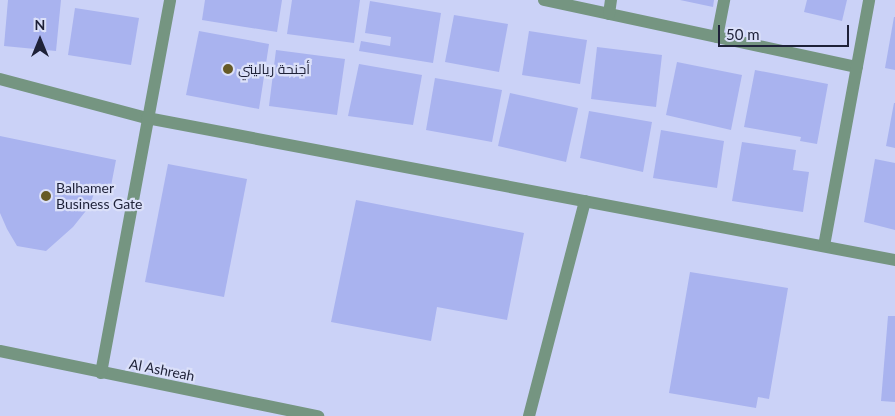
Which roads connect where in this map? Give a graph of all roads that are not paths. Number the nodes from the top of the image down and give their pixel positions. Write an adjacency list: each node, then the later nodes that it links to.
1 (170, 0): 10 (street)
2 (544, 0): 6 (street)
3 (612, 0): 6 (street)
4 (724, 0): 7 (street)
5 (869, 0): 8 (street)
6 (609, 14): 7 (street)
7 (717, 37): 8 (street)
8 (857, 67): 12 (street)
9 (0, 79): 10 (street)
10 (147, 118): 11 (street); 15 (street)
11 (585, 201): 12 (street); 17 (street)
12 (824, 246): 13 (street)
13 (895, 260)
14 (0, 351): 15 (street, Al Ashreah)
15 (101, 373): 16 (street, Al Ashreah)
16 (318, 416)
17 (529, 416)

